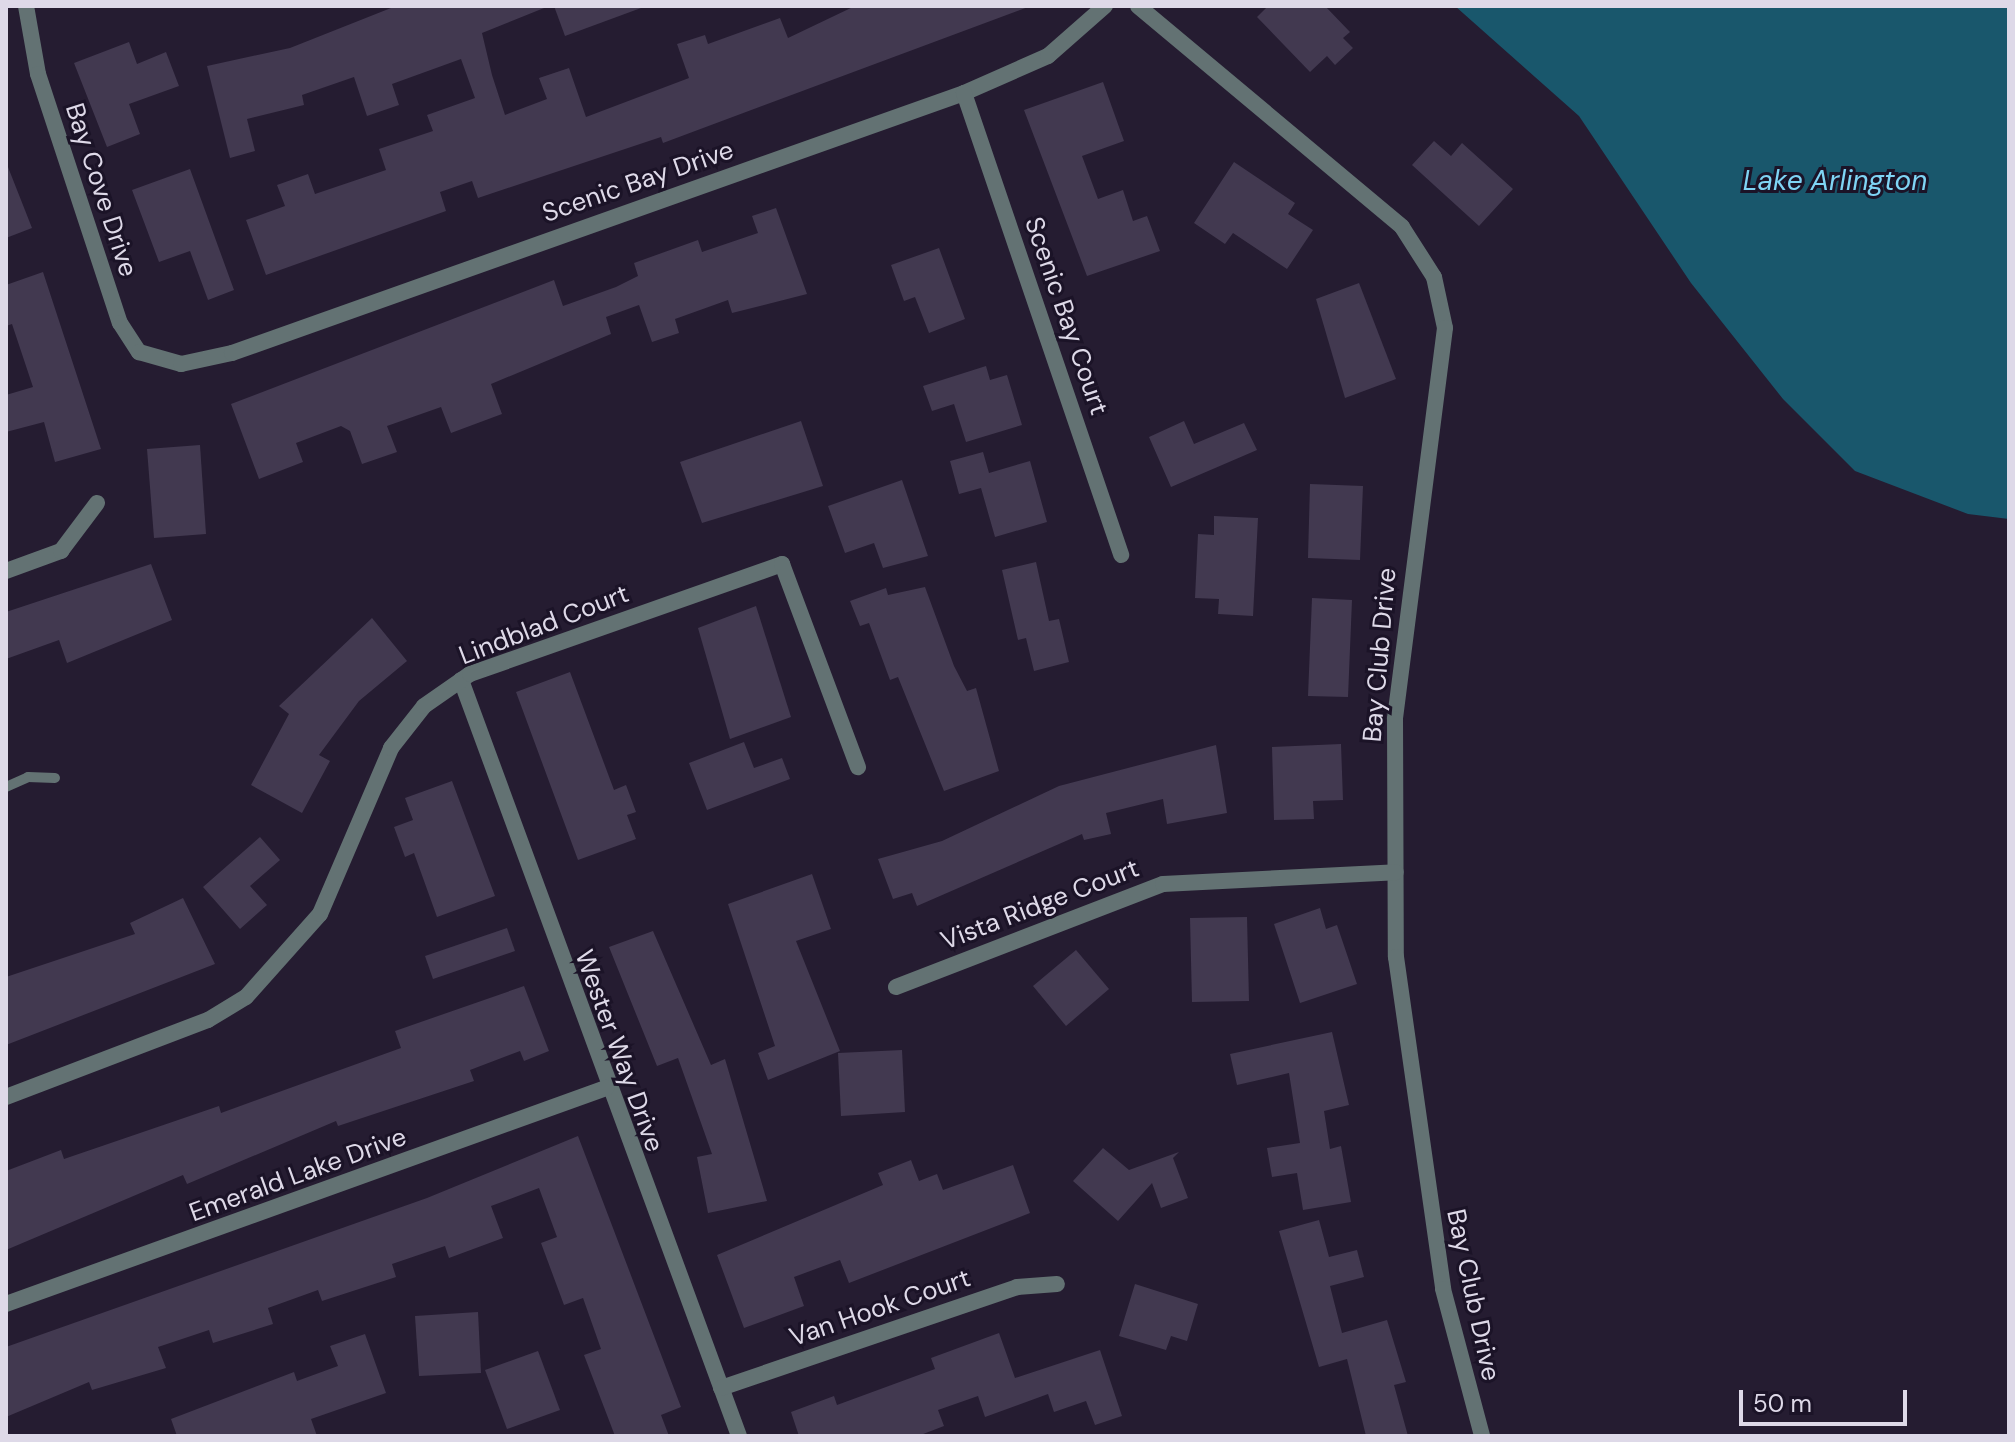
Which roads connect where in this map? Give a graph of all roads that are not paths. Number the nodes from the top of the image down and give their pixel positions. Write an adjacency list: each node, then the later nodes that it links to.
1 (26, 6): 5 (street, Bay Cove Drive)
2 (1105, 6): 4 (street, Scenic Bay Drive)
3 (1138, 6): 13 (street, Bay Club Drive)
4 (964, 93): 5 (street, Scenic Bay Drive); 7 (street, Scenic Bay Court)
5 (169, 363)
6 (97, 503): 8 (street)
7 (1121, 555)
8 (6, 571)
9 (461, 680): 10 (street, Lindblad Court); 15 (street, Wester Way Drive); 16 (street, Lindblad Court)
10 (858, 767)
11 (55, 778): 12 (lane)
12 (6, 787)
13 (1396, 872): 14 (street, Vista Ridge Court); 21 (street, Bay Club Drive)
14 (896, 987)
15 (606, 1088): 18 (street, Emerald Lake Drive); 19 (street, Wester Way Drive)
16 (6, 1097)
17 (1057, 1284): 19 (street, Van Hook Court)
18 (6, 1304)
19 (721, 1388): 20 (street, Wester Way Drive)
20 (739, 1436)
21 (1482, 1436)

